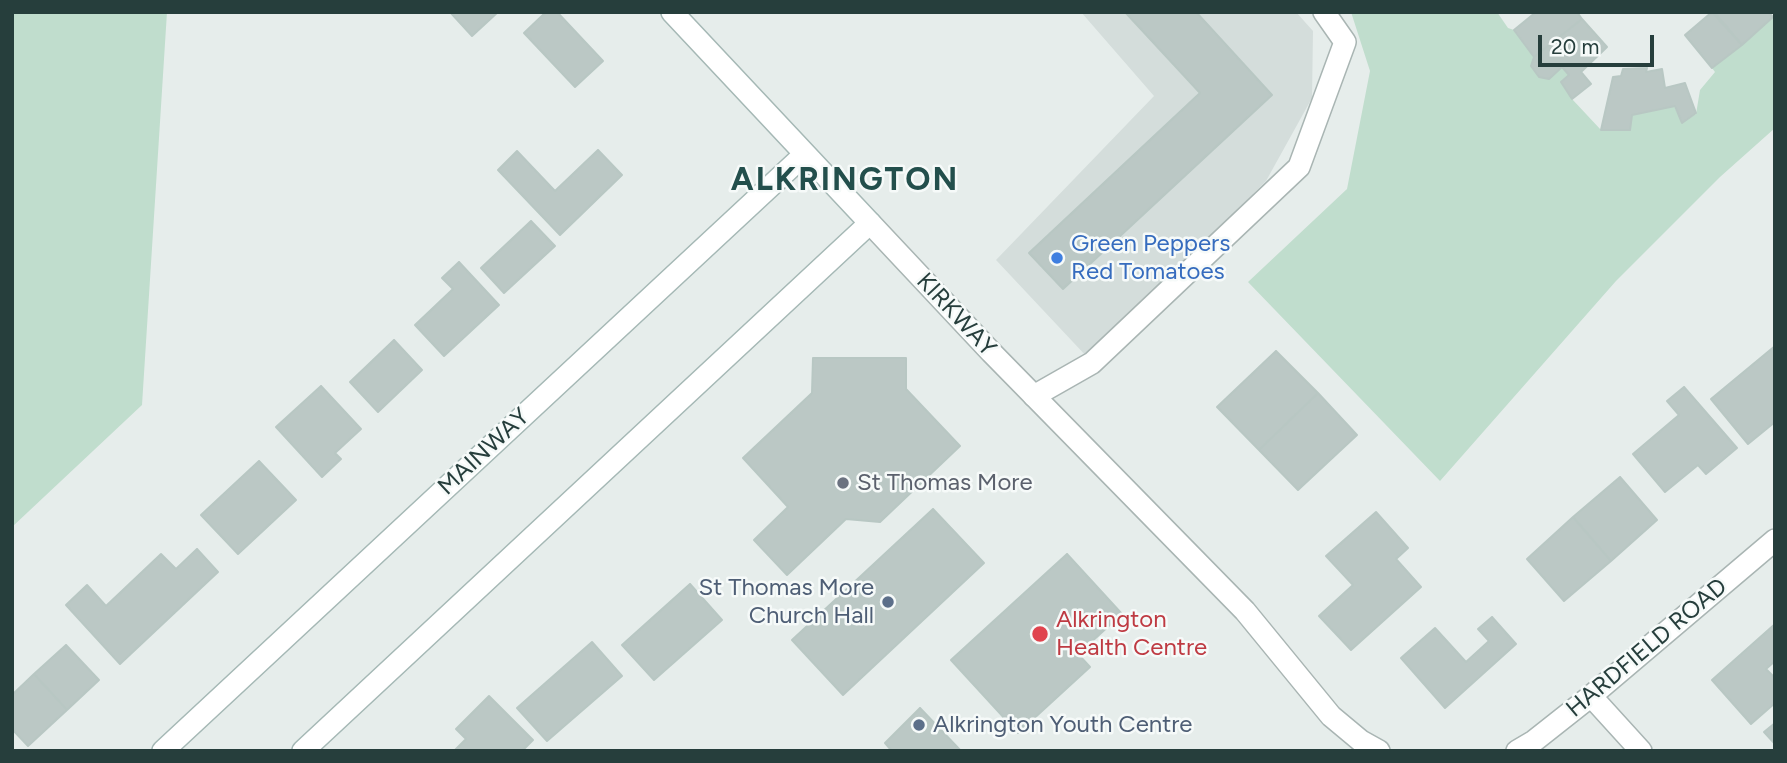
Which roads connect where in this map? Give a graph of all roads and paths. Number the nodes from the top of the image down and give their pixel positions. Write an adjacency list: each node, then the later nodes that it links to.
1 (672, 12): 3 (street, KIRKWAY)
2 (1324, 12): 5 (street)
3 (806, 154): 4 (street, KIRKWAY); 8 (street, MAINWAY)
4 (870, 223): 5 (street, KIRKWAY); 9 (street)
5 (1034, 396): 10 (street, KIRKWAY)
6 (1775, 540): 7 (street, HARDFIELD ROAD)
7 (1591, 696): 11 (street, HARDFIELD ROAD); 12 (street)
8 (163, 751)
9 (303, 751)
10 (1379, 751)
11 (1517, 751)
12 (1641, 751)

